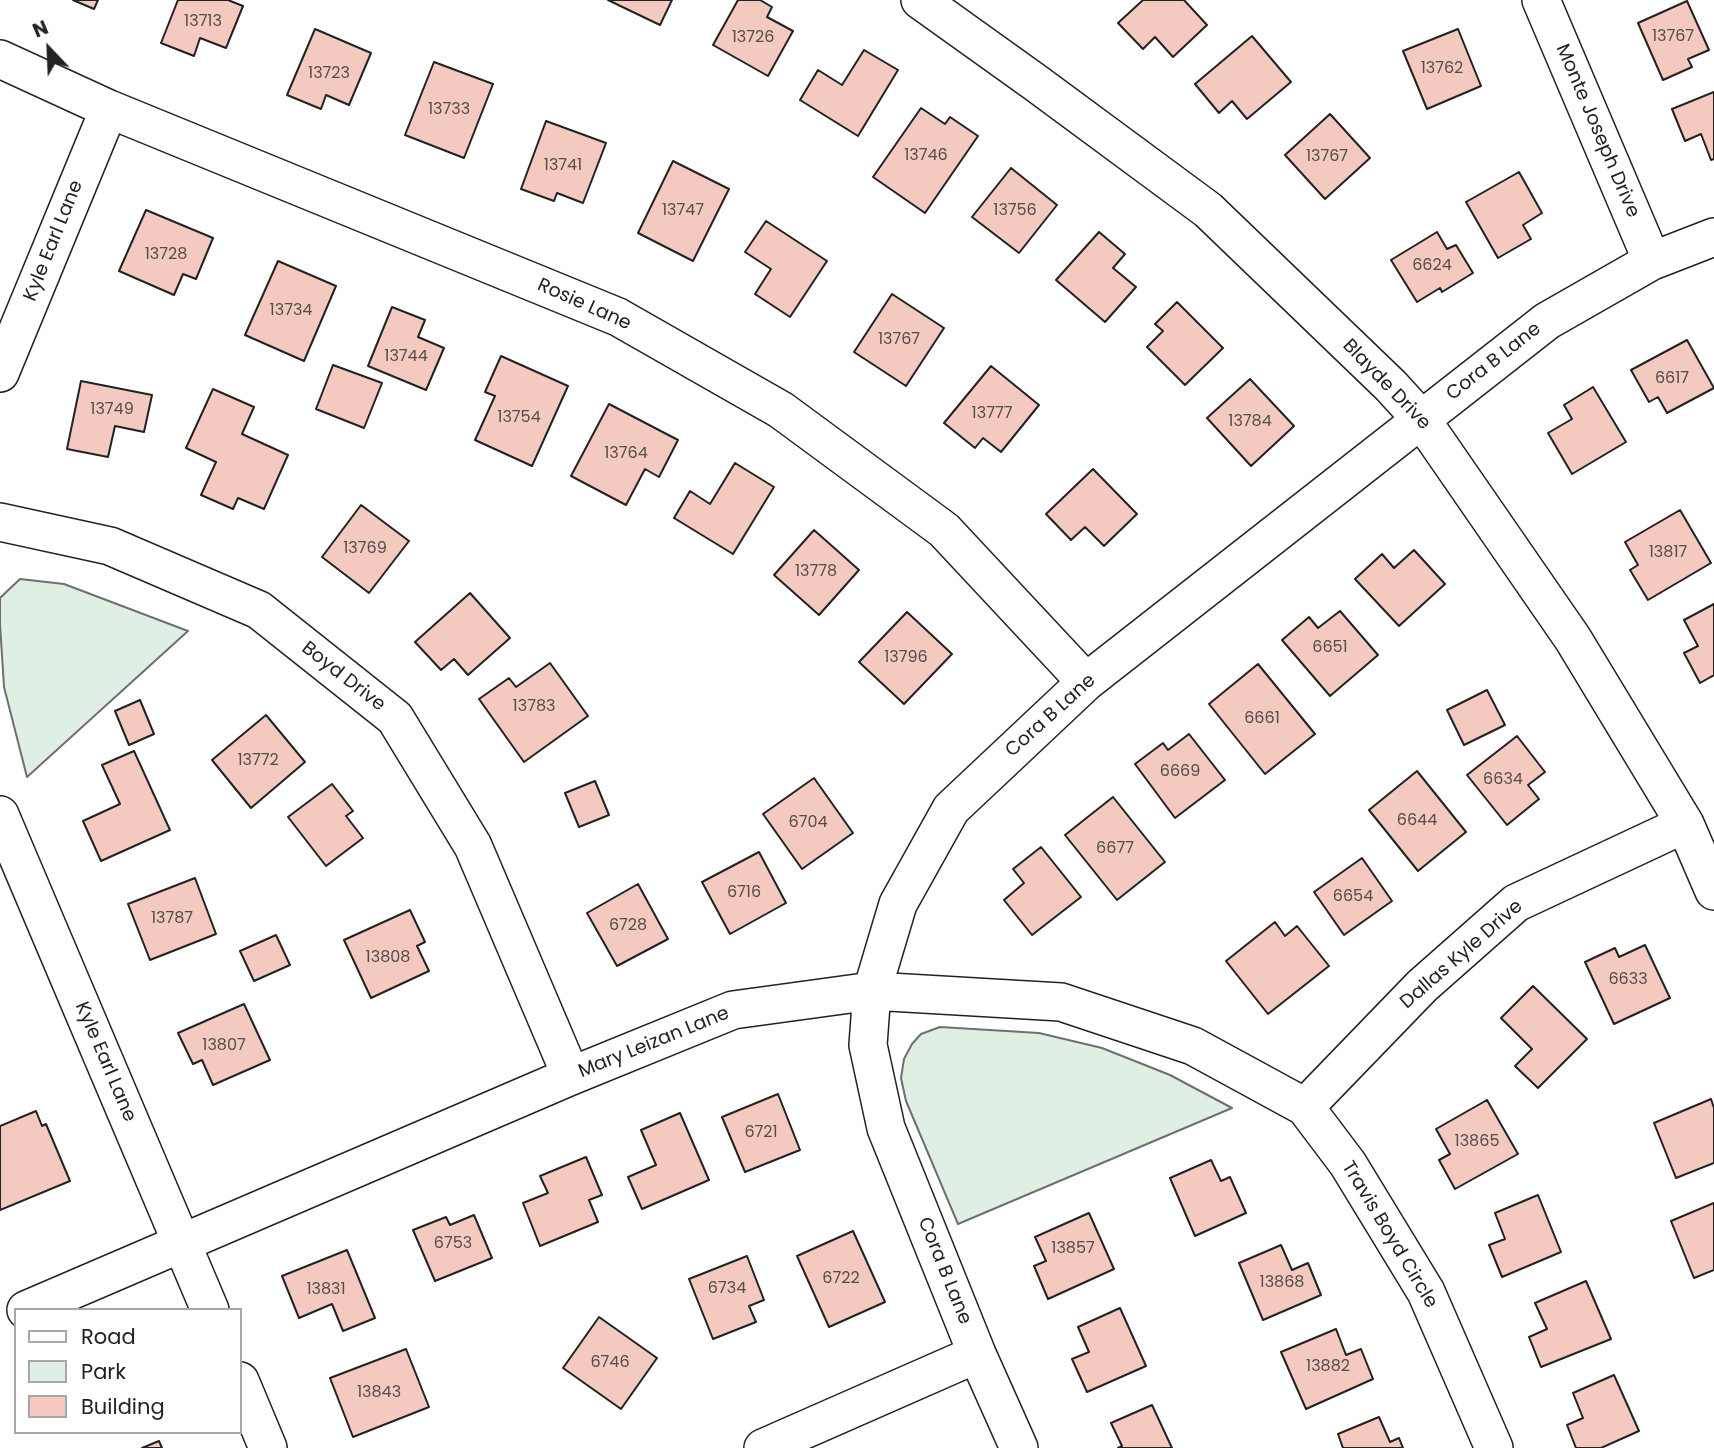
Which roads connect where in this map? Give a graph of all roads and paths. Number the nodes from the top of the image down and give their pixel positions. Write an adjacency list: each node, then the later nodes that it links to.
1 (920, 0): 8 (street, Blayde Drive)
2 (1541, 0): 6 (street, Monte Joseph Drive)
3 (0, 60): 4 (street, Rosie Lane)
4 (109, 108): 7 (street, Kyle Earl Lane); 10 (street, Rosie Lane)
5 (1714, 237): 6 (street, Cora B Lane)
6 (1652, 261): 8 (street, Cora B Lane)
7 (0, 373)
8 (1421, 419): 10 (street, Cora B Lane); 12 (street, Blayde Drive)
9 (0, 522): 15 (street, Boyd Drive)
10 (1086, 682): 14 (street, Cora B Lane)
11 (0, 815): 17 (street, Kyle Earl Lane)
12 (1685, 824): 13 (street, Blayde Drive); 16 (street, Dallas Kyle Drive)
13 (1714, 891)
14 (872, 990): 15 (street, Mary Leizan Lane); 16 (street, Mary Leizan Lane); 20 (street, Cora B Lane)
15 (571, 1076): 17 (street, Mary Leizan Lane)
16 (1305, 1107): 25 (street, Travis Boyd Circle)
17 (182, 1244): 18 (street, Mary Leizan Lane); 19 (street, Kyle Earl Lane)
18 (31, 1308)
19 (209, 1308)
20 (977, 1354): 23 (street); 24 (street, Cora B Lane)
21 (242, 1386): 22 (street)
22 (268, 1448)
23 (763, 1448)
24 (1019, 1448)
25 (1494, 1448)

